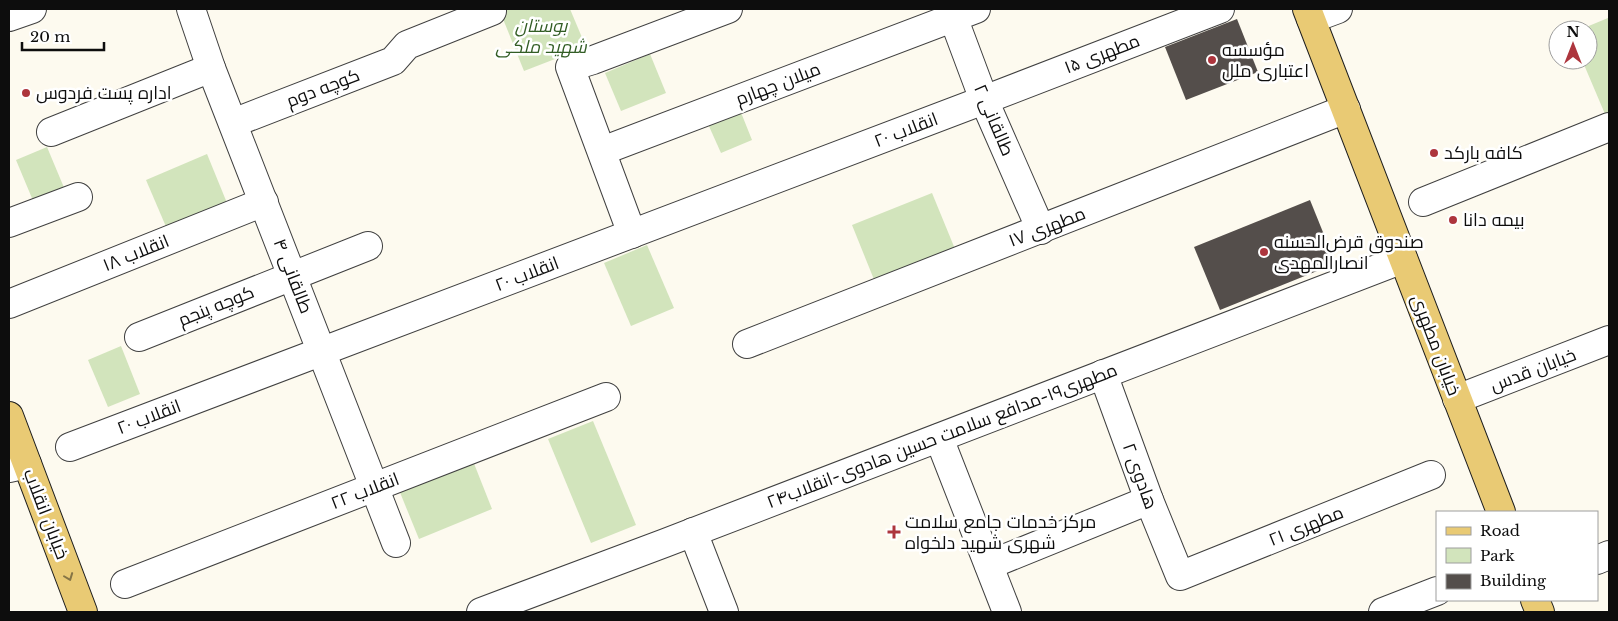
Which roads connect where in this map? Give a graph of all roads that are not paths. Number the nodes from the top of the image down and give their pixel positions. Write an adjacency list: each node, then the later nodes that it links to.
1 (32, 9): 9 (street)
2 (191, 9): 10 (street, طالقانی ۴)
3 (728, 9): 16 (street)
4 (1220, 9): 11 (street, مطهری ۱۵)
5 (1338, 9): 8 (street)
6 (492, 11): 13 (street, کوچه دوم)
7 (960, 12): 11 (street, طالقانی ۲); 16 (street, میلان چهارم)
8 (1309, 14): 12 (main road, خیابان مطهری)
9 (9, 17)
10 (211, 68): 13 (street, طالقانی ۴); 15 (street)
11 (984, 100): 21 (street, طالقانی ۲); 22 (street, انقلاب ۲۰)
12 (1346, 109): 21 (street, مطهری ۱۷); 24 (main road, خیابان مطهری)
13 (233, 123): 18 (street, طالقانی ۴)
14 (1609, 128): 19 (street)
15 (51, 132)
16 (602, 151): 22 (street)
17 (78, 197): 20 (street)
18 (264, 202): 25 (street, طالقانی ۴); 26 (street, انقلاب ۱۸)
19 (1423, 202)
20 (9, 223)
21 (1041, 230): 29 (street, مطهری ۱۷)
22 (632, 234): 30 (street, انقلاب ۲۰)
23 (368, 246): 25 (street, کوچه پنجم)
24 (1403, 259): 31 (street, مطهری۱۹-مدافع سلامت حسین هادوی-انقلاب۲۴); 33 (main road, خیابان مطهری)
25 (292, 275): 27 (street, کوچه پنجم); 30 (street, طالقانی ۴)
26 (9, 304)
27 (139, 337)
28 (1609, 340): 33 (street, خیابان قدس)
29 (747, 344)
30 (322, 351): 36 (street, انقلاب ۲۰); 39 (street, طالقانی ۴)
31 (1103, 374): 35 (street, مطهری۱۹-مدافع سلامت حسین هادوی-انقلاب۲۴); 40 (street, هادوی ۲)
32 (606, 397): 39 (street, انقلاب ۲۲)
33 (1457, 399): 41 (main road, خیابان مطهری)
34 (9, 416): 37 (main road, خیابان انقلاب)
35 (939, 438): 42 (street, مطهری۱۹-مدافع سلامت حسین هادوی-انقلاب۲۴); 44 (street)
36 (70, 447)
37 (18, 466): 48 (main road, خیابان انقلاب, one-way to 48)
38 (1432, 475): 45 (street, مطهری ۲۱)
39 (376, 487): 43 (street, طالقانی ۴); 46 (street, انقلاب ۲۲)
40 (1149, 500): 44 (street); 45 (street, هادوی ۲)
41 (1501, 511)
42 (693, 532): 49 (street, مطهری۱۹-مدافع سلامت حسین هادوی-انقلاب۲۴); 50 (street)
43 (396, 543)
44 (988, 565): 51 (street)
45 (1180, 576)
46 (125, 584)
47 (1436, 592): 52 (street)
48 (83, 612)
49 (481, 612)
50 (724, 612)
51 (1007, 612)
52 (1383, 612)

